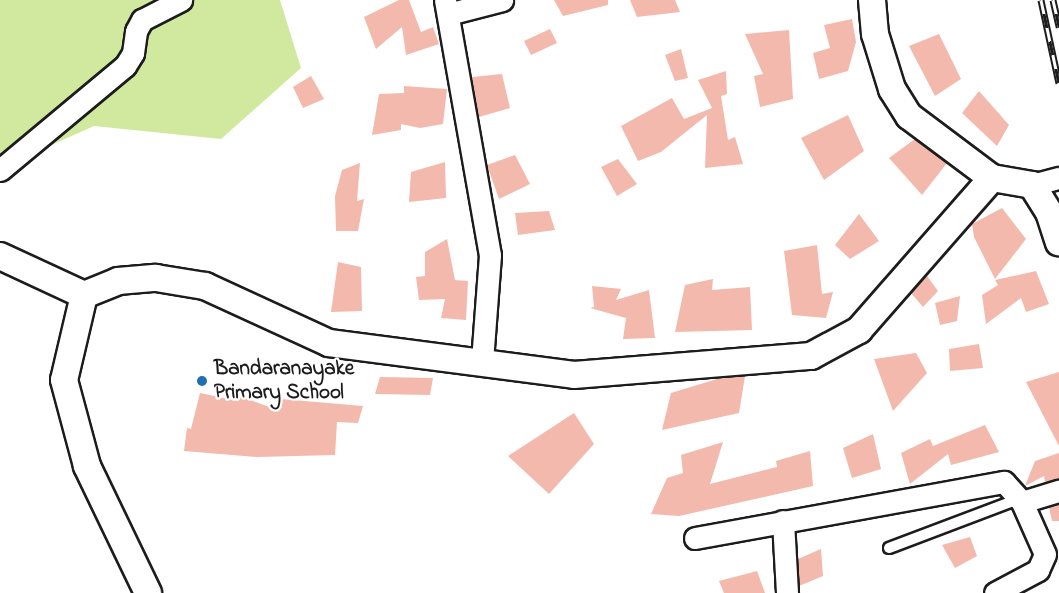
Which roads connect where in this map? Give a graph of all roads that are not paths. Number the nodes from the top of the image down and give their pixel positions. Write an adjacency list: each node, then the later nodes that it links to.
1 (181, 0): 5 (street)
2 (502, 0): 4 (street)
3 (872, 0): 6 (street)
4 (446, 7): 12 (street)
5 (0, 170)
6 (992, 178): 8 (street); 12 (street)
7 (1059, 178): 8 (street)
8 (1032, 185): 9 (street)
9 (1059, 242)
10 (0, 256): 11 (street)
11 (84, 295): 12 (street); 18 (street)
12 (482, 362)
13 (1059, 491): 14 (street)
14 (1019, 501): 15 (street); 17 (lane); 20 (street)
15 (783, 521): 16 (street); 19 (street)
16 (695, 538)
17 (889, 548)
18 (148, 593)
19 (787, 593)
20 (995, 593)

